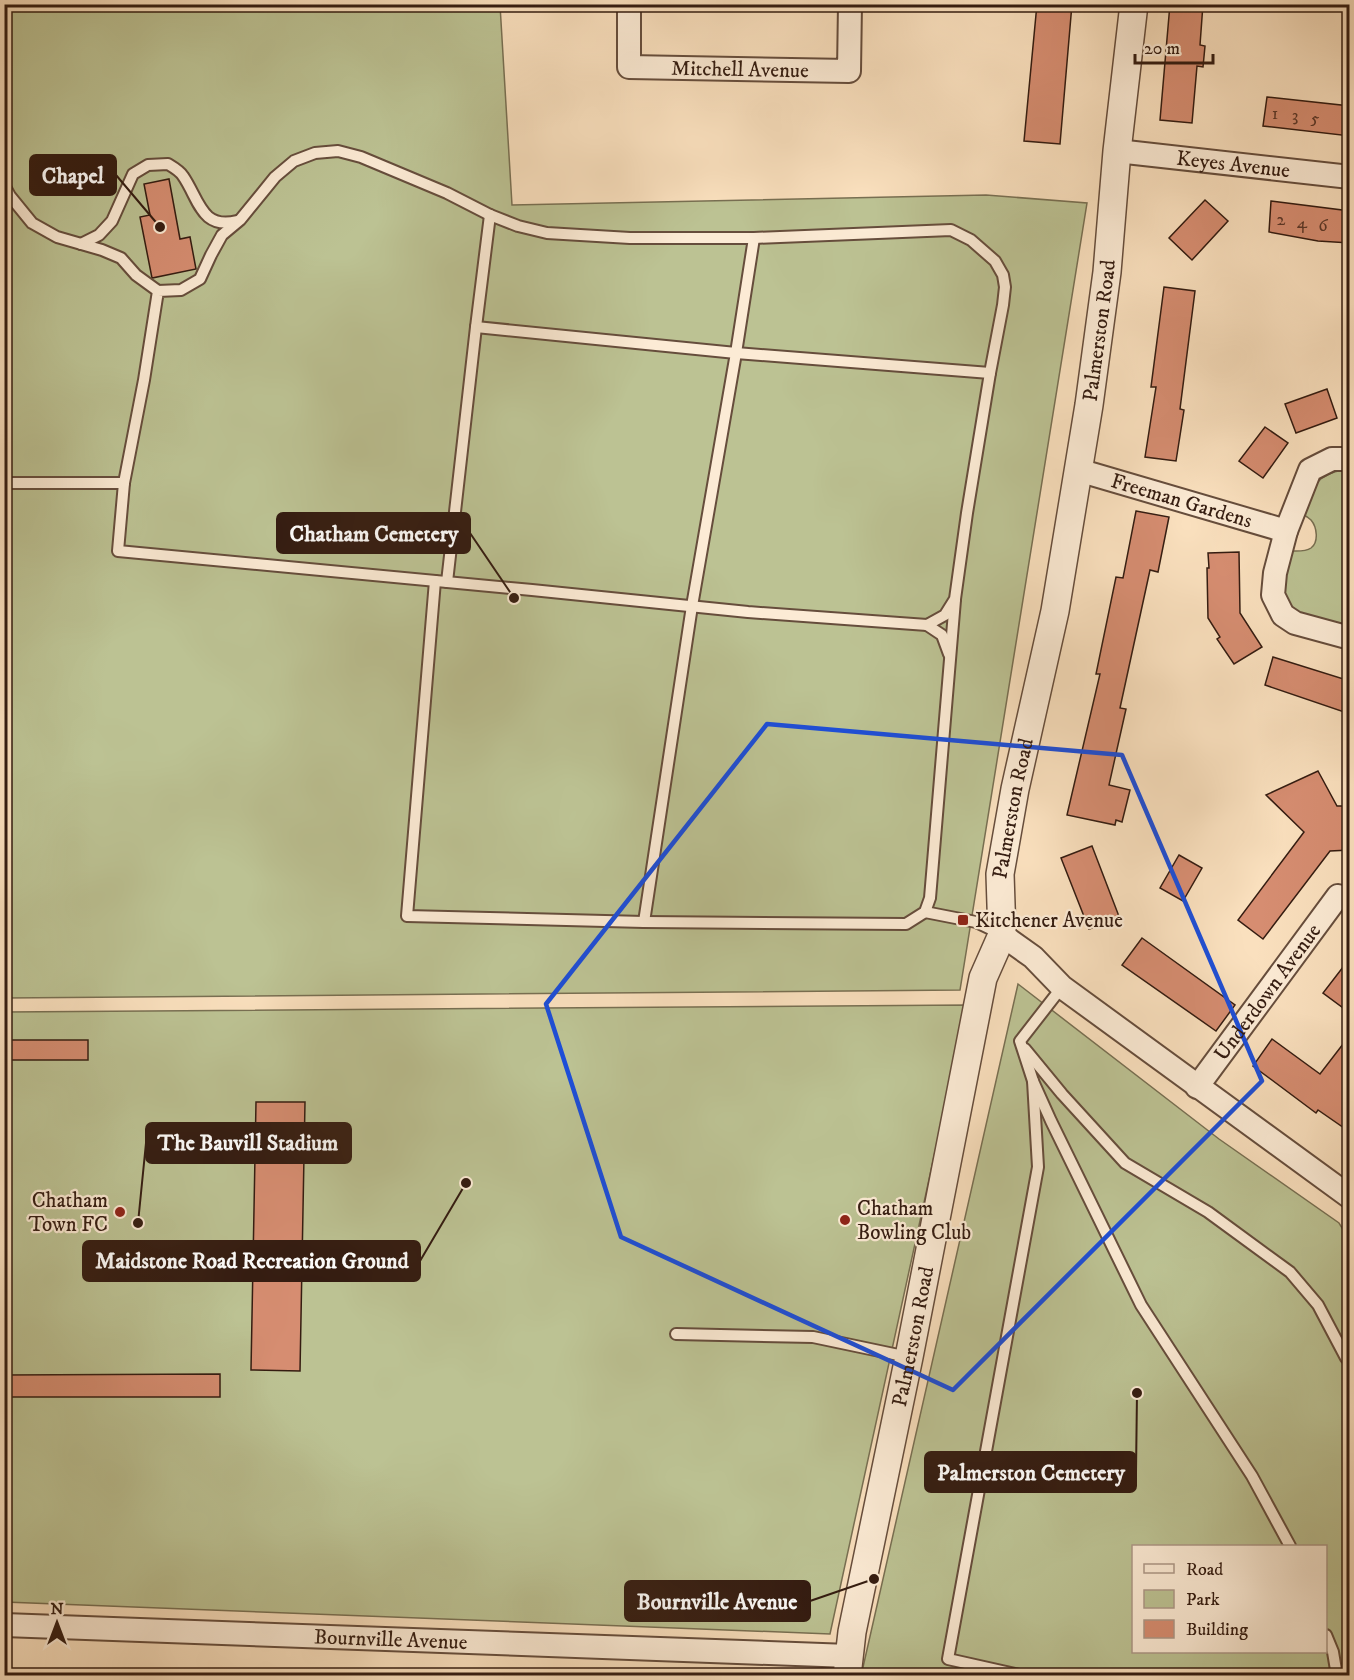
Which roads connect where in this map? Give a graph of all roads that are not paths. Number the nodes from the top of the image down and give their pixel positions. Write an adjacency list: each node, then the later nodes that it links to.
1 (629, 4): 2 (street, Mitchell Avenue)
2 (850, 4)
3 (1134, 4): 4 (street, Palmerston Road)
4 (1117, 151): 5 (street, Keyes Avenue); 16 (street, Palmerston Road)
5 (1350, 177)
6 (4, 185): 10 (lane)
7 (490, 215): 8 (lane); 9 (lane); 12 (lane)
8 (240, 220): 10 (lane); 11 (lane)
9 (754, 238): 13 (lane); 14 (lane)
10 (81, 244): 11 (lane)
11 (158, 291): 18 (lane)
12 (476, 327): 13 (lane); 20 (lane)
13 (736, 353): 14 (lane); 22 (lane)
14 (990, 373): 21 (lane)
15 (1350, 459): 19 (street)
16 (1078, 471): 19 (street, Freeman Gardens); 29 (street, Palmerston Road)
17 (4, 483): 18 (lane)
18 (124, 483): 20 (lane)
19 (1286, 531): 24 (street)
20 (441, 581): 22 (lane); 28 (lane)
21 (955, 600): 23 (lane); 25 (lane)
22 (692, 606): 23 (lane); 28 (lane)
23 (927, 625): 25 (lane)
24 (1350, 638)
25 (951, 657): 27 (lane)
26 (1338, 896): 33 (street, Underdown Avenue)
27 (925, 912): 28 (lane); 29 (lane)
28 (644, 922)
29 (1002, 935): 30 (street); 36 (street, Palmerston Road)
30 (1062, 987): 31 (lane); 33 (street)
31 (1020, 1041): 32 (lane); 37 (lane)
32 (1033, 1081): 38 (lane); 42 (lane)
33 (1197, 1087): 34 (street)
34 (1350, 1197)
35 (676, 1334): 36 (lane)
36 (909, 1357): 41 (street, Palmerston Road)
37 (1350, 1360)
38 (1289, 1545)
39 (4, 1625): 41 (street, Bournville Avenue)
40 (1327, 1637): 43 (lane)
41 (848, 1666)
42 (1024, 1676)
43 (1337, 1676)

